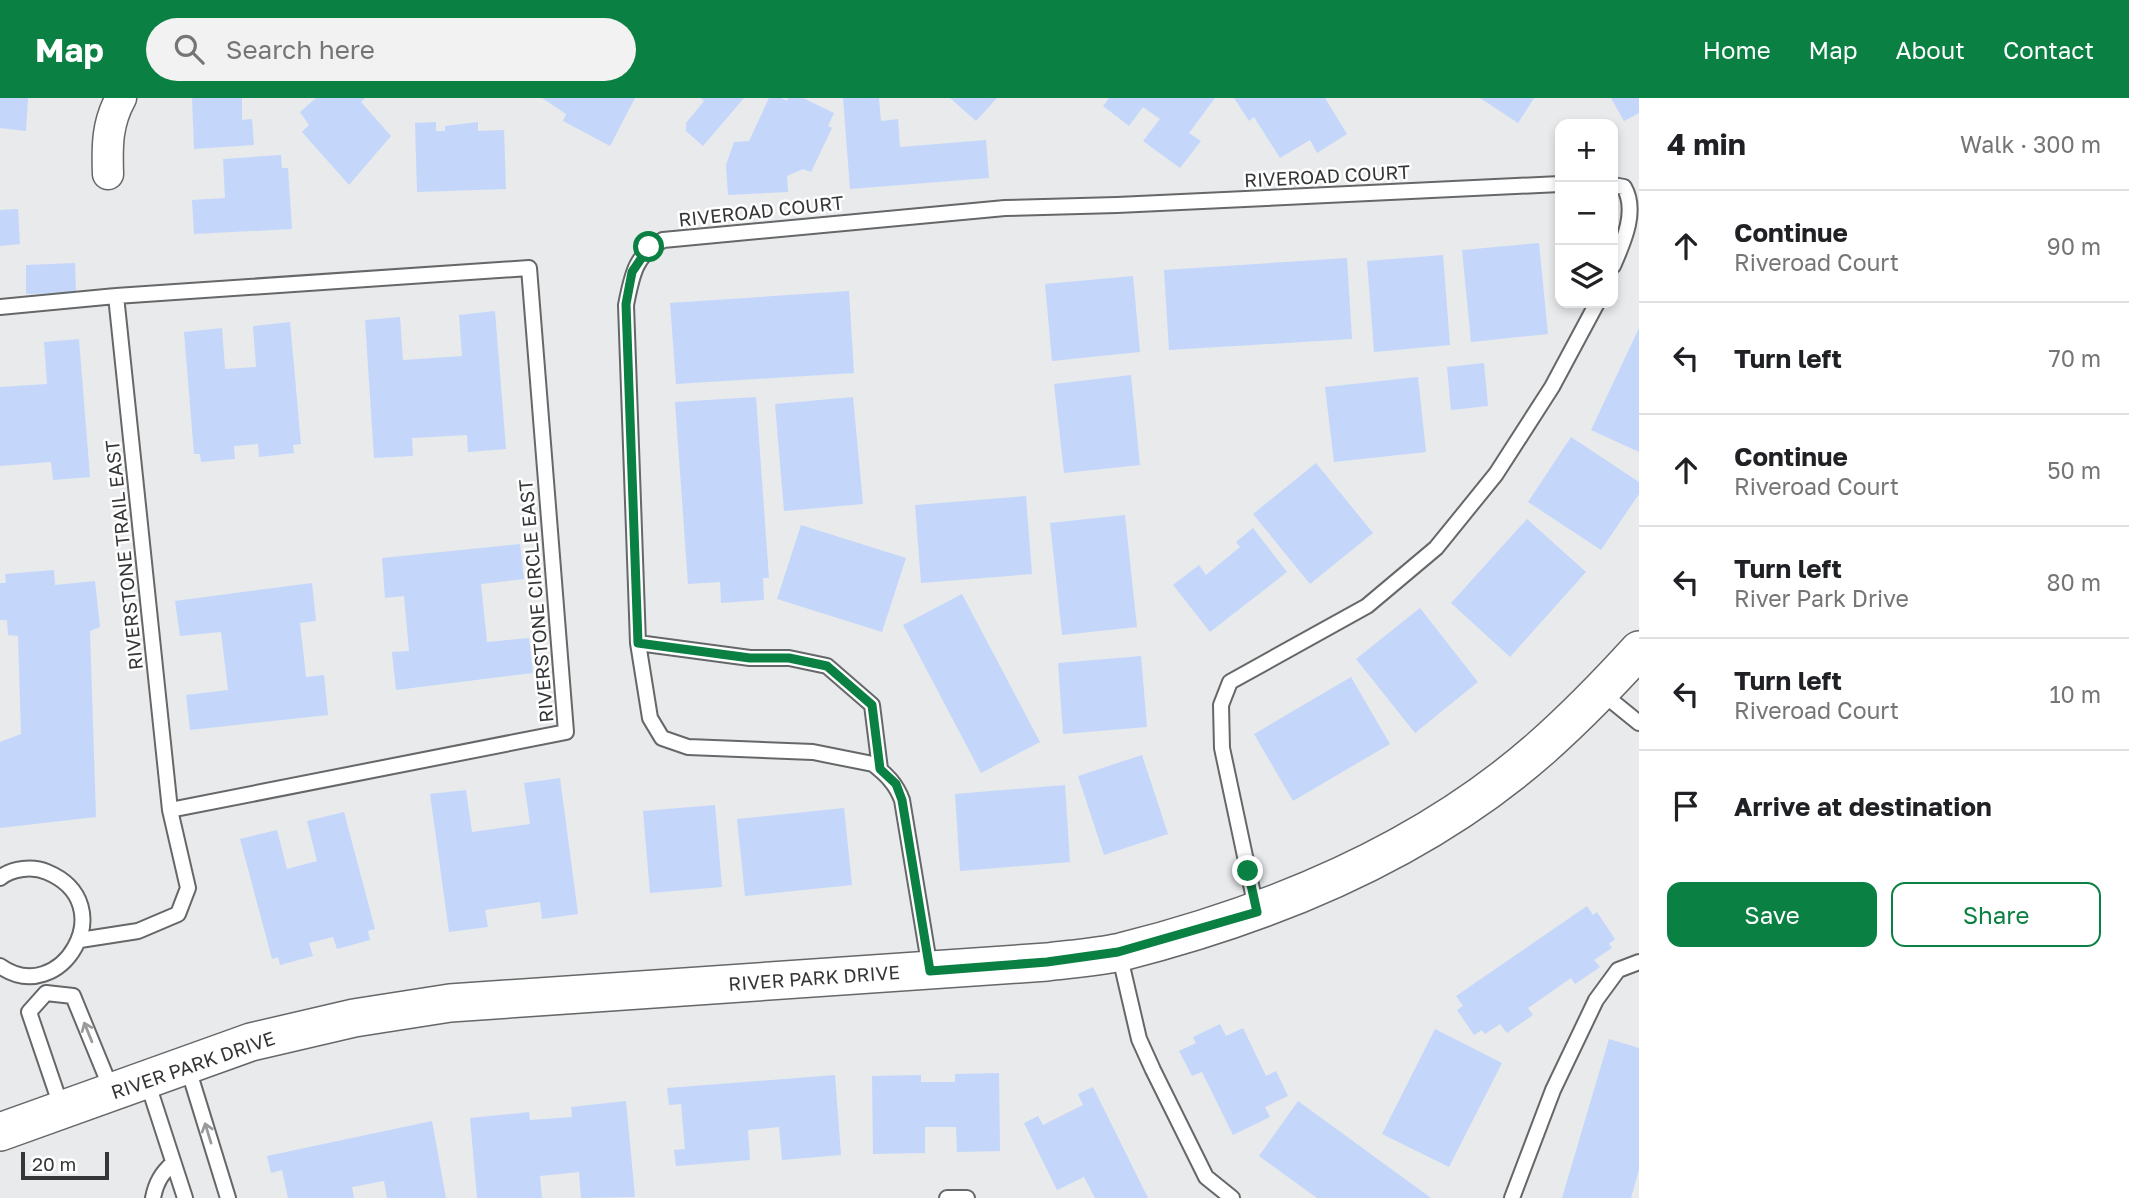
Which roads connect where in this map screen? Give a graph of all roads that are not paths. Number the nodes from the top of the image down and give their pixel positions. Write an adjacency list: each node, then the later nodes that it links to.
1 (121, 98): 2 (street)
2 (108, 174)
3 (1555, 184): 9 (lane, RIVEROAD COURT)
4 (1618, 186): 5 (lane)
5 (1618, 254)
6 (116, 296): 7 (lane); 14 (lane, RIVERSTONE TRAIL EAST); 14 (lane, RIVERSTONE CIRCLE EAST)
7 (0, 307)
8 (1594, 308): 16 (lane)
9 (638, 643): 13 (lane); 13 (lane, RIVEROAD COURT)
10 (1639, 650): 11 (street, RIVER PARK DRIVE)
11 (1600, 692): 12 (lane); 16 (street, RIVER PARK DRIVE)
12 (1639, 723)
13 (880, 769): 21 (lane)
14 (170, 810): 17 (lane)
15 (0, 877): 17 (lane)
16 (1257, 912): 18 (street, RIVER PARK DRIVE)
17 (80, 940): 22 (lane)
18 (1118, 952): 21 (street, RIVER PARK DRIVE); 35 (lane)
19 (1639, 962): 36 (lane)
20 (0, 966): 22 (lane)
21 (930, 971): 24 (street, RIVER PARK DRIVE)
22 (39, 975): 23 (lane)
23 (46, 993): 26 (lane, one-way to 23); 27 (lane)
24 (187, 1065): 25 (street, RIVER PARK DRIVE); 32 (lane, one-way to 24)
25 (147, 1079): 26 (street, RIVER PARK DRIVE); 29 (lane)
26 (112, 1093): 27 (street, RIVER PARK DRIVE)
27 (62, 1110): 28 (street, RIVER PARK DRIVE)
28 (0, 1132)
29 (173, 1163): 30 (lane); 31 (lane)
30 (153, 1198)
31 (184, 1198)
32 (228, 1198)
33 (947, 1198): 34 (lane)
34 (967, 1198)
35 (1232, 1198)
36 (1512, 1198)

